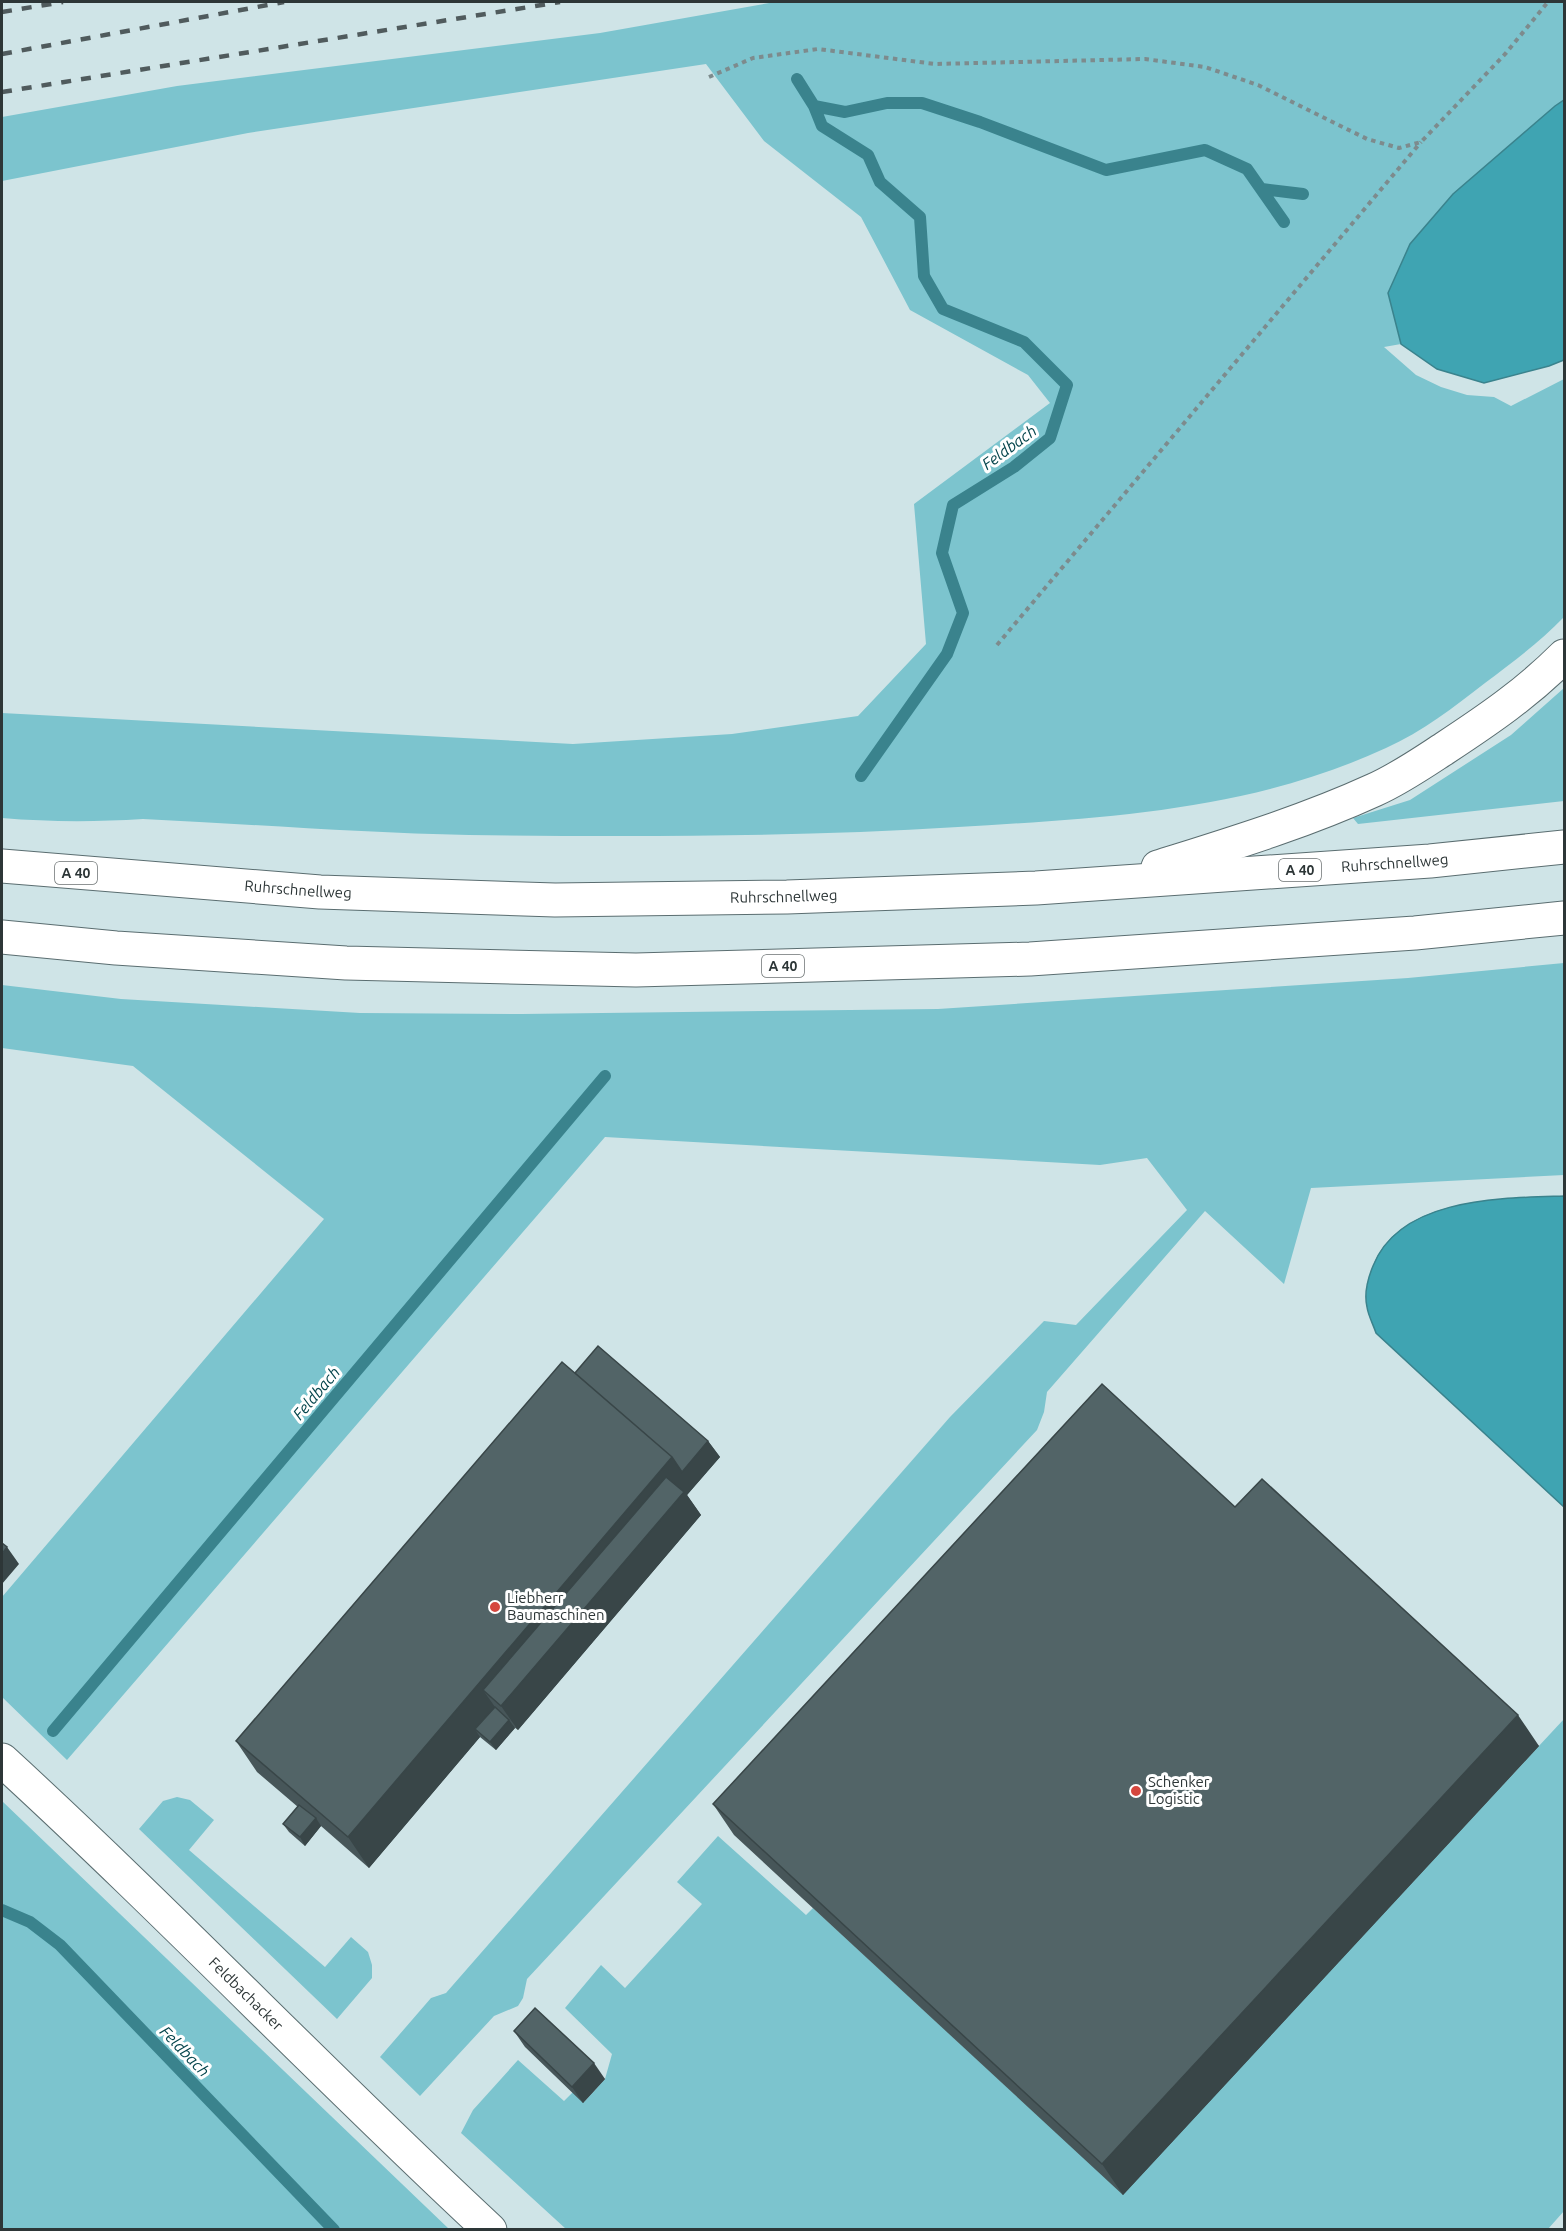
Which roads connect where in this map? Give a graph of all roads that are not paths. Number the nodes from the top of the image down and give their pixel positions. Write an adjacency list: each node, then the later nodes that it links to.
1 (1564, 656): 4 (main road)
2 (1564, 848): 4 (main road, Ruhrschnellweg / A 40)
3 (2, 866): 4 (main road, Ruhrschnellweg / A 40)
4 (1036, 888)
5 (1564, 918): 6 (main road, A 40)
6 (2, 937)
7 (2, 1760): 8 (main road, Feldbachacker)
8 (490, 2229)

